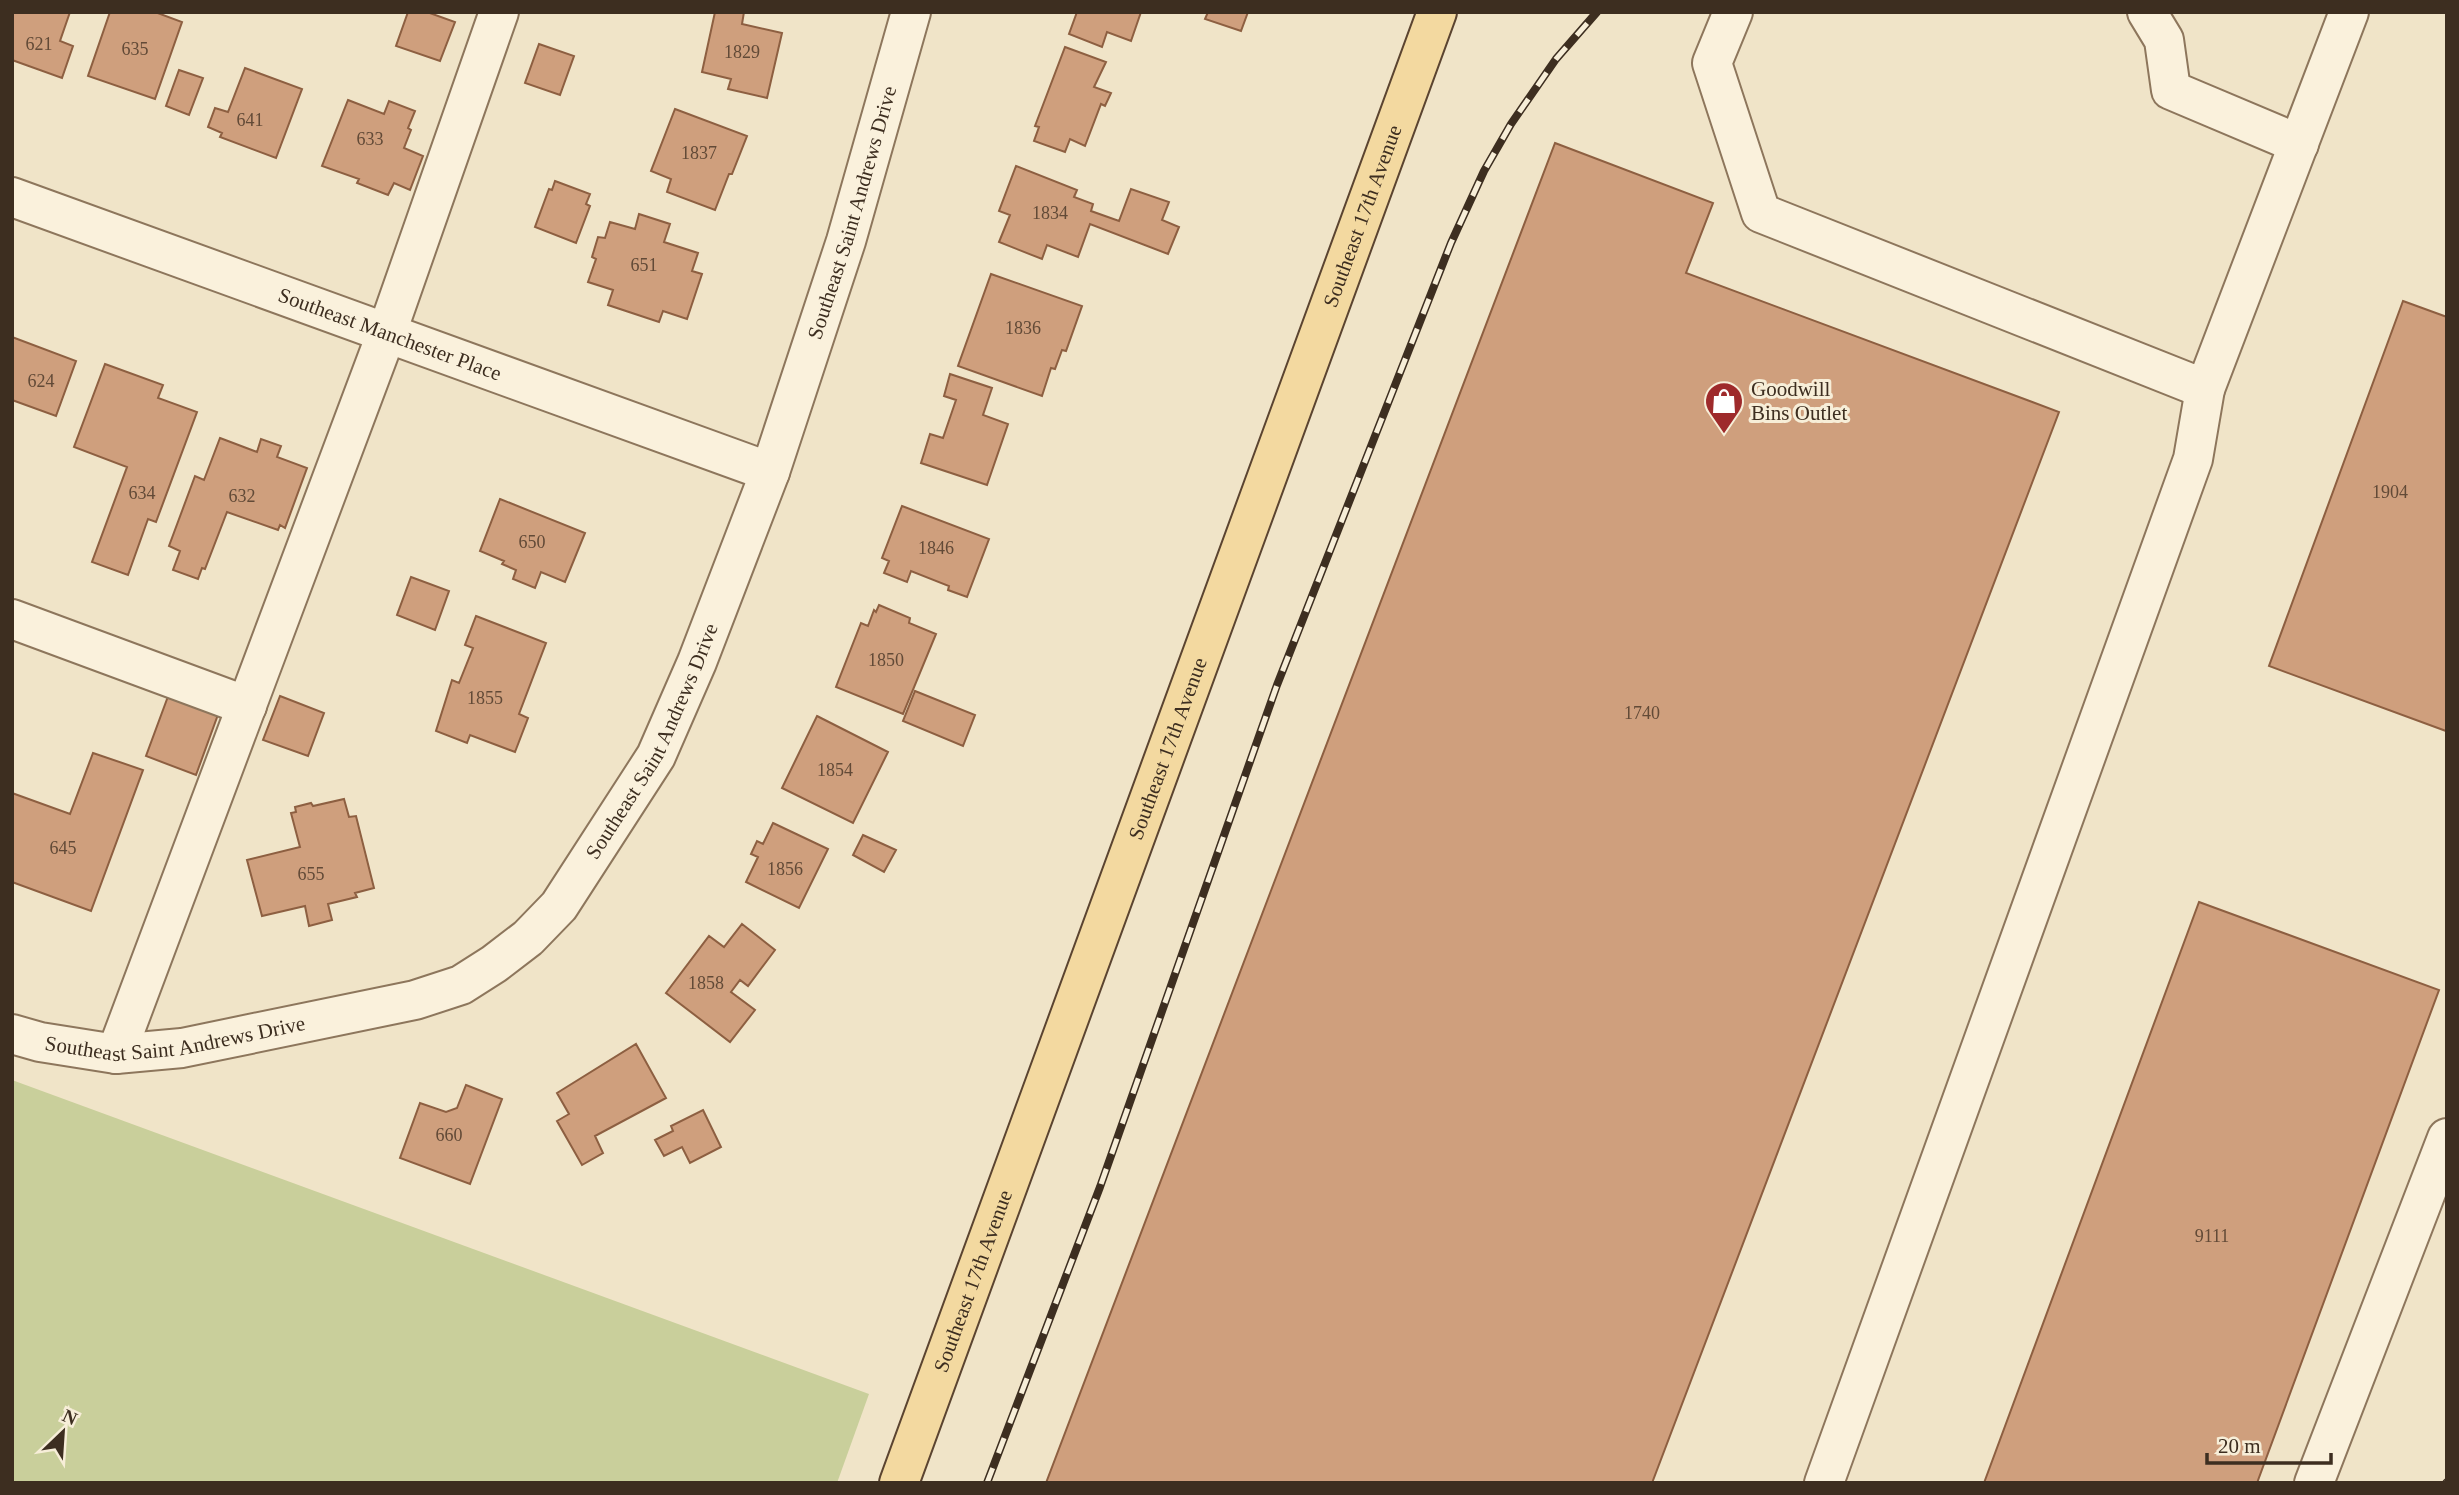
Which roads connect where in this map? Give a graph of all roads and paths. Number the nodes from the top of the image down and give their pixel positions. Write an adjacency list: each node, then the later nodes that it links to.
1 (499, 12): 9 (street)
2 (911, 12): 11 (street, Southeast Saint Andrews Drive)
3 (1437, 12): 17 (main road, Southeast 17th Avenue)
4 (1733, 12): 10 (street)
5 (2147, 12): 7 (street)
6 (2349, 12): 7 (street)
7 (2300, 144): 10 (street)
8 (12, 197): 9 (street, Southeast Manchester Place)
9 (387, 332): 11 (street, Southeast Manchester Place); 13 (street)
10 (2204, 389): 18 (street)
11 (770, 472): 15 (street, Southeast Saint Andrews Drive)
12 (12, 619): 13 (street)
13 (247, 706): 15 (street)
14 (12, 1034): 15 (street, Southeast Saint Andrews Drive)
15 (116, 1054)
16 (2447, 1138): 19 (street)
17 (899, 1483)
18 (1824, 1483)
19 (2314, 1483)

